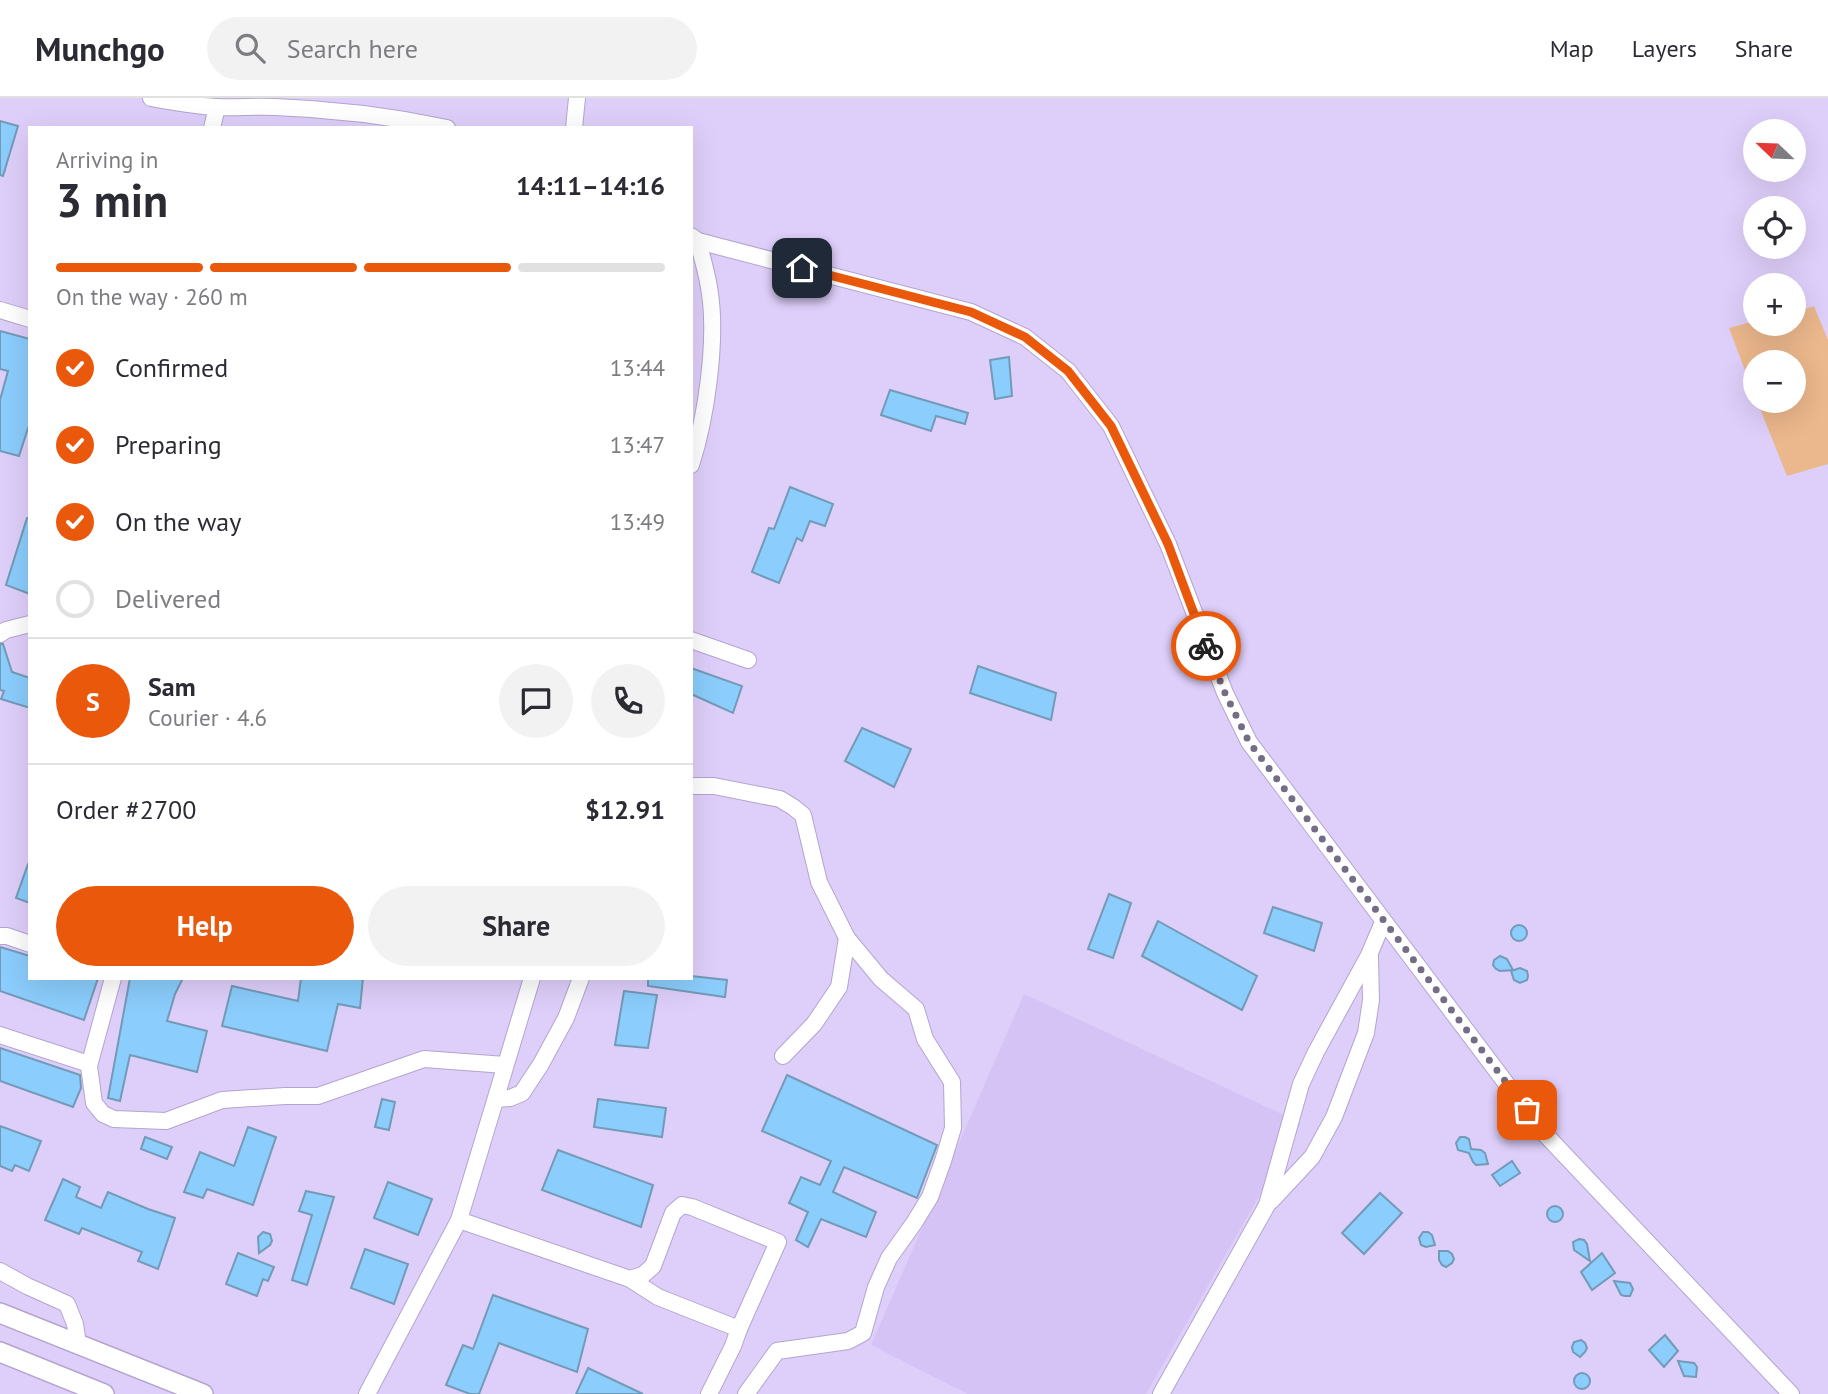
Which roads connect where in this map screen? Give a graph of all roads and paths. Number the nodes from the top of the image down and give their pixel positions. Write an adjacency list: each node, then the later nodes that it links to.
1 (151, 98): 3 (street)
2 (577, 98): 6 (street)
3 (217, 107): 4 (street); 5 (street)
4 (212, 126)
5 (438, 126)
6 (574, 126)
7 (695, 239): 10 (street); 16 (street)
8 (0, 310): 9 (street)
9 (28, 318)
10 (693, 456)
11 (28, 624): 12 (street)
12 (0, 634)
13 (693, 641): 14 (street)
14 (748, 660)
15 (693, 786): 18 (street)
16 (1383, 922): 20 (street); 43 (street)
17 (0, 936): 19 (street)
18 (847, 938): 25 (street); 41 (street)
19 (28, 943)
20 (1369, 955): 29 (street); 29 (street)
21 (112, 980): 26 (street)
22 (531, 980): 27 (street)
23 (580, 980): 28 (street)
24 (0, 1035): 26 (street)
25 (783, 1056)
26 (89, 1064): 27 (street)
27 (505, 1065): 28 (street)
28 (496, 1099): 30 (street)
29 (1267, 1205): 42 (street)
30 (459, 1220): 32 (street); 39 (street)
31 (0, 1270): 35 (street)
32 (630, 1279): 34 (street); 34 (street)
33 (0, 1312): 35 (main road)
34 (739, 1329): 40 (street)
35 (78, 1344): 38 (main road)
36 (0, 1352): 37 (main road)
37 (104, 1394)
38 (203, 1394)
39 (367, 1394)
40 (709, 1394)
41 (746, 1394)
42 (1161, 1394)
43 (1791, 1394)

